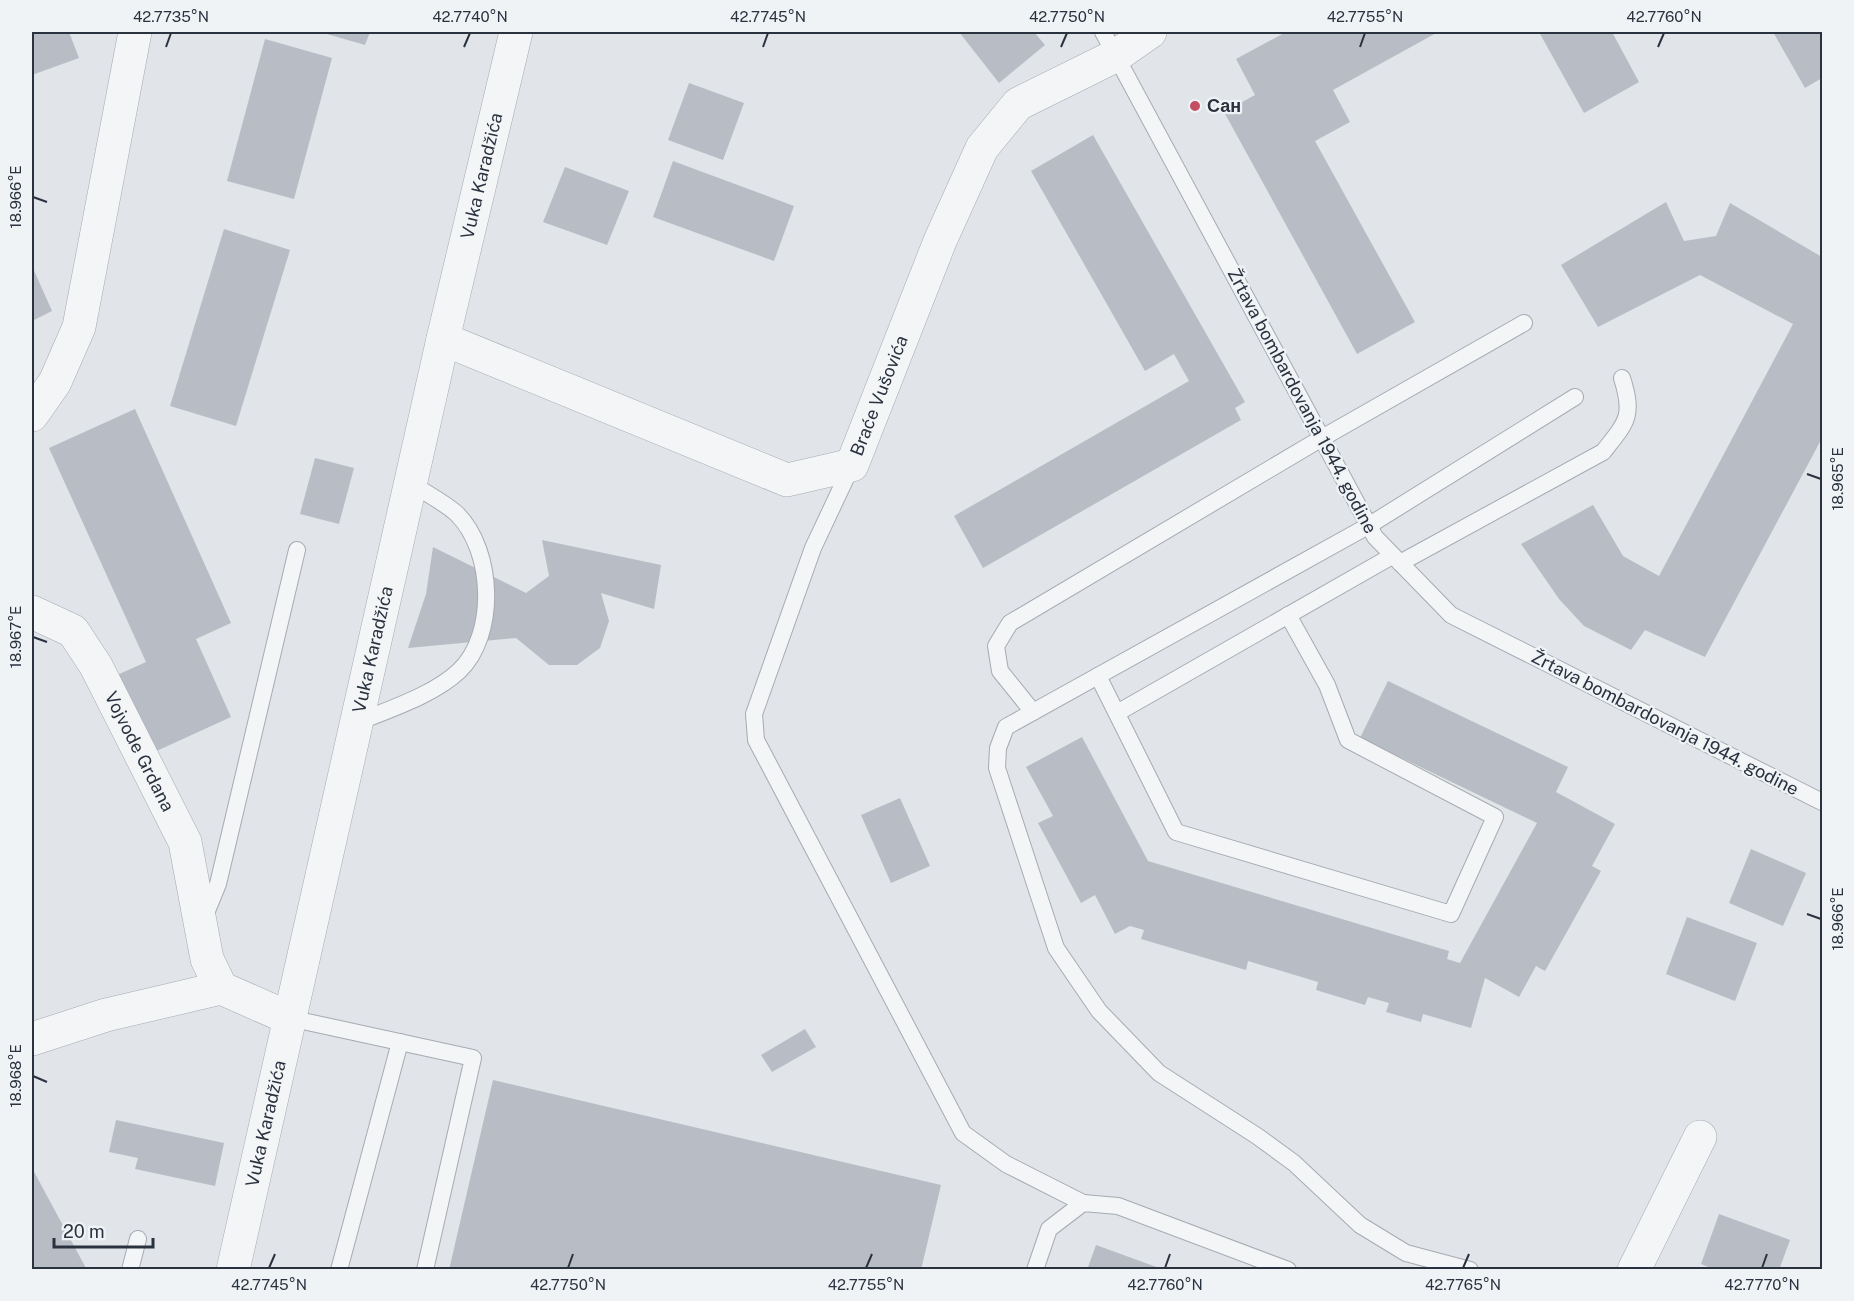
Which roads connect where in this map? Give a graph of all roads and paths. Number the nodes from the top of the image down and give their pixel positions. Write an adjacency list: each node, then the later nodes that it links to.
1 (135, 32): 9 (street)
2 (516, 32): 6 (street, Vuka Karadžića)
3 (1150, 32): 4 (street, Braće Vušovića)
4 (1110, 43): 10 (lane, Žrtava bombardovanja 1944. godine); 11 (street, Braće Vušovića)
5 (1524, 323): 10 (lane)
6 (443, 339): 11 (street, Braće Vušovića); 12 (street, Vuka Karadžića)
7 (1622, 378): 15 (lane)
8 (1575, 397): 13 (lane)
9 (32, 415)
10 (1322, 438): 13 (lane, Žrtava bombardovanja 1944. godine); 19 (lane)
11 (852, 465): 29 (lane)
12 (411, 483): 21 (street, Vuka Karadžića); 21 (lane)
13 (1368, 526): 15 (lane, Žrtava bombardovanja 1944. godine); 18 (lane)
14 (297, 550): 23 (lane)
15 (1396, 559): 17 (lane); 22 (lane, Žrtava bombardovanja 1944. godine)
16 (32, 612): 23 (street, Vojvode Grdana)
17 (1288, 615): 20 (lane); 20 (lane)
18 (1098, 676): 19 (lane); 20 (lane)
19 (1033, 712): 37 (lane)
20 (1117, 713)
21 (356, 723): 25 (street, Vuka Karadžića)
22 (1822, 802)
23 (202, 923): 24 (street, Vojvode Grdana)
24 (221, 988): 25 (street); 26 (street)
25 (289, 1018): 27 (lane); 32 (street, Vuka Karadžića)
26 (32, 1039)
27 (400, 1042): 33 (lane); 34 (lane)
28 (1700, 1137): 38 (street)
29 (1083, 1203): 35 (lane); 36 (lane)
30 (138, 1239): 31 (lane)
31 (130, 1269)
32 (232, 1269)
33 (339, 1269)
34 (425, 1269)
35 (1035, 1269)
36 (1288, 1269)
37 (1470, 1269)
38 (1634, 1269)

